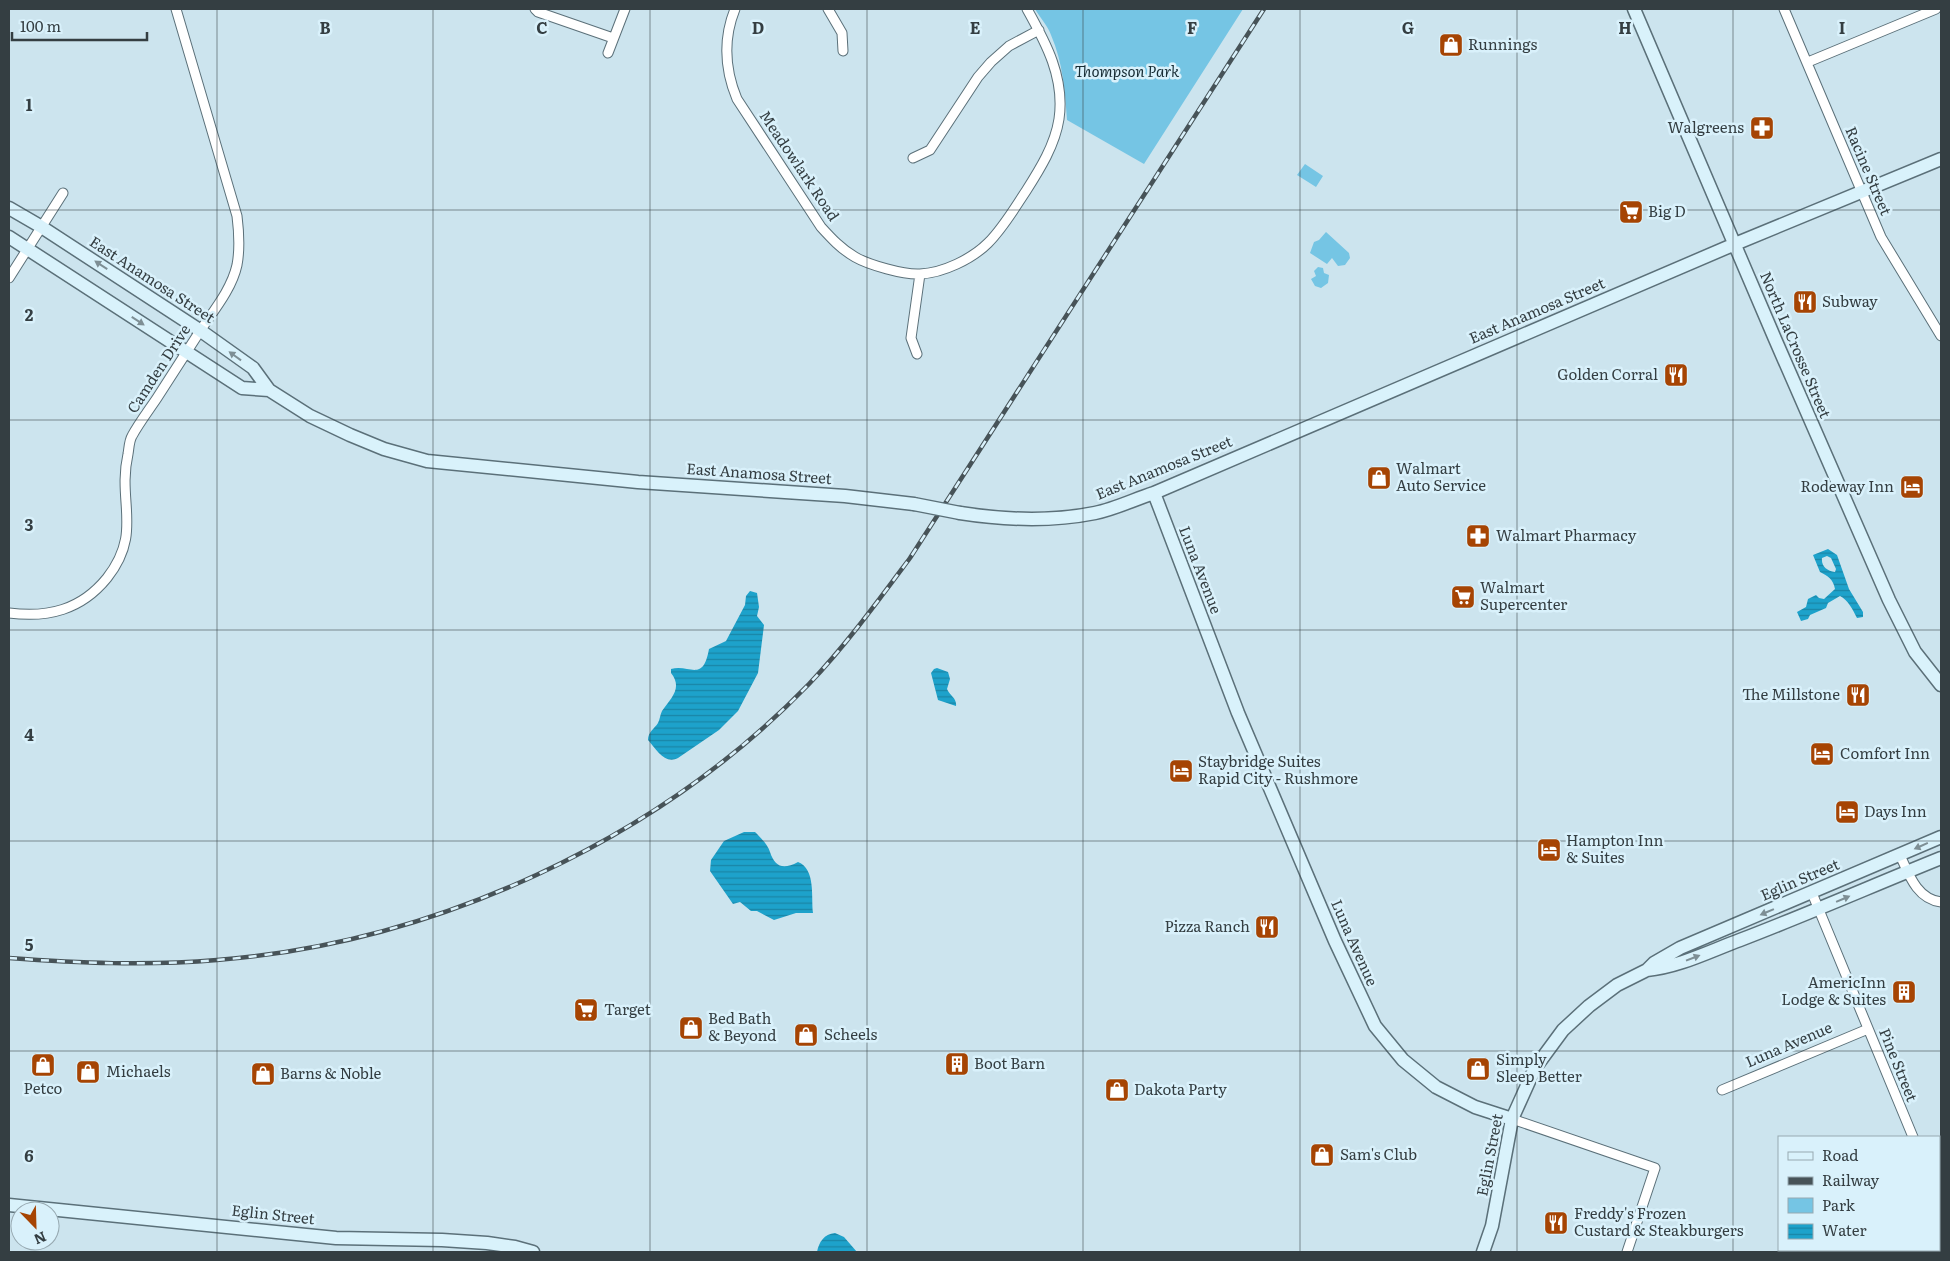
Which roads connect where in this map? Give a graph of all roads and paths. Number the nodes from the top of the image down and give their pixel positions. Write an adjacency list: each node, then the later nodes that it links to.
1 (176, 9): 26 (street, Camden Drive)
2 (535, 9): 11 (street)
3 (625, 9): 11 (street)
4 (736, 9): 24 (street, Meadowlark Road)
5 (828, 9): 12 (street)
6 (1027, 9): 10 (street, Meadowlark Road)
7 (1634, 9): 22 (main road, North LaCrosse Street)
8 (1784, 9): 14 (street, Racine Street)
9 (1936, 9): 14 (street)
10 (1039, 30): 15 (street); 24 (street, Meadowlark Road)
11 (613, 38): 13 (street)
12 (843, 51)
13 (608, 53)
14 (1808, 62): 18 (street, Racine Street)
15 (913, 158)
16 (1941, 159): 18 (main road, East Anamosa Street)
17 (63, 192): 20 (street)
18 (1862, 192): 22 (main road, East Anamosa Street); 27 (street, Racine Street)
19 (9, 208): 20 (main road, East Anamosa Street)
20 (40, 226): 23 (street); 26 (main road, East Anamosa Street, one-way to 20)
21 (9, 238): 23 (main road, East Anamosa Street)
22 (1735, 244): 31 (main road, East Anamosa Street); 33 (main road, North LaCrosse Street)
23 (26, 248): 25 (street); 28 (main road, East Anamosa Street, one-way to 28)
24 (920, 274): 29 (street)
25 (9, 278)
26 (201, 331): 28 (street, Camden Drive); 30 (main road, East Anamosa Street, one-way to 26)
27 (1941, 336)
28 (186, 353): 30 (main road, East Anamosa Street); 32 (street, Camden Drive)
29 (917, 354)
30 (269, 390): 31 (main road, East Anamosa Street, bridge)
31 (1154, 493): 44 (main road, Luna Avenue)
32 (9, 613)
33 (1941, 685)
34 (1941, 837): 35 (main road, Eglin Street, one-way to 35)
35 (1900, 855): 37 (street); 38 (main road, Eglin Street)
36 (1941, 858): 37 (main road, Eglin Street)
37 (1908, 872): 39 (street); 40 (main road, Eglin Street, one-way to 37)
38 (1812, 893): 40 (street, Pine Street); 41 (main road, Eglin Street, one-way to 41)
39 (1941, 902)
40 (1819, 910): 41 (main road, Eglin Street, one-way to 40); 42 (street, Pine Street)
41 (1647, 970): 44 (main road, Eglin Street)
42 (1868, 1029): 43 (street, Luna Avenue); 45 (street, Pine Street)
43 (1722, 1090)
44 (1512, 1119): 48 (main road, Eglin Street); 49 (street, Luna Avenue)
45 (1913, 1136)
46 (9, 1205): 47 (main road, Eglin Street)
47 (533, 1252)
48 (1483, 1252)
49 (1627, 1252)

